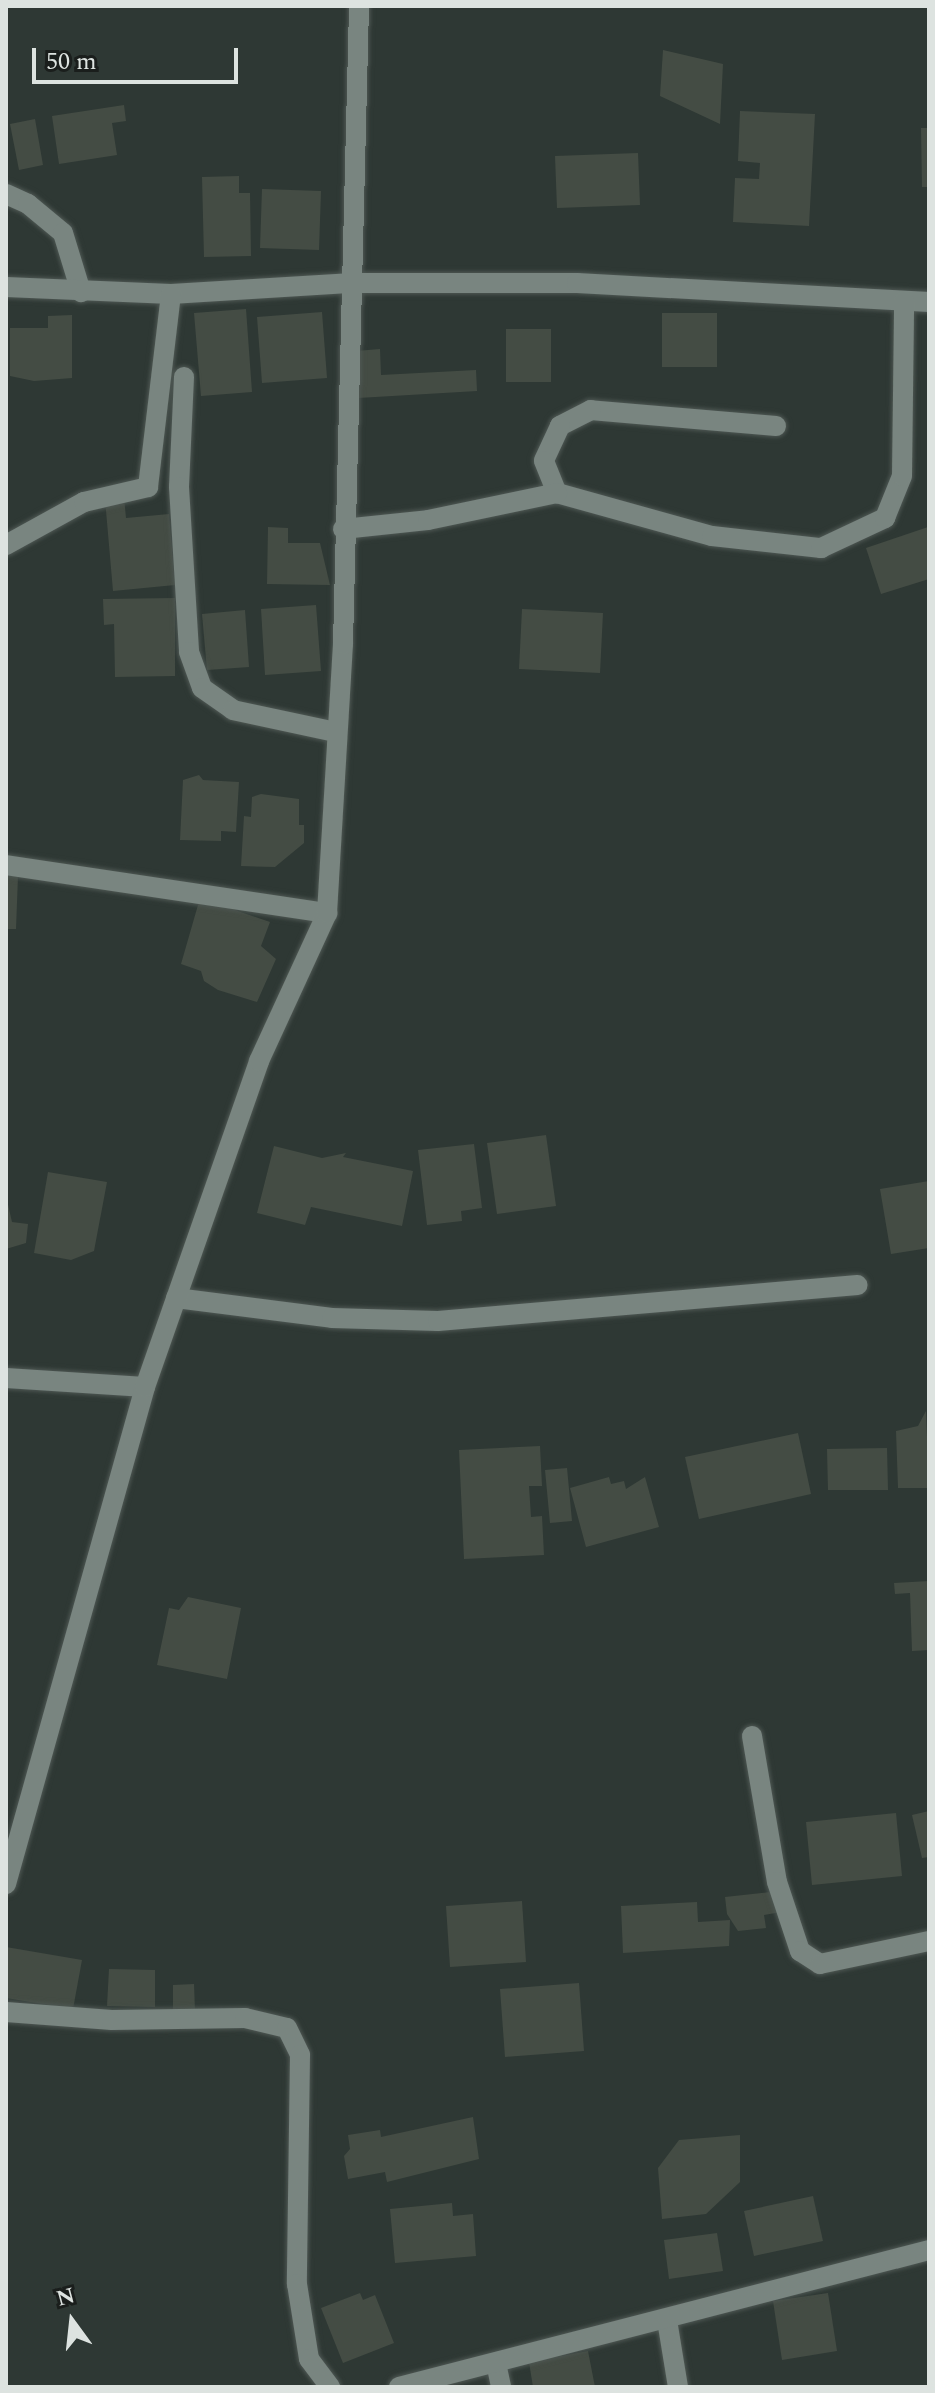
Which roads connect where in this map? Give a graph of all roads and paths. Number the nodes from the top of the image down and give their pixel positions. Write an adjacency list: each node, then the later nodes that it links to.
1 (359, 6): 3 (street)
2 (6, 194): 5 (street)
3 (353, 283): 6 (street); 7 (street); 12 (street)
4 (6, 287): 5 (street)
5 (81, 292): 6 (street)
6 (171, 294): 13 (street)
7 (904, 301): 8 (street); 11 (street)
8 (929, 302)
9 (184, 377): 14 (street)
10 (776, 426): 11 (street)
11 (557, 493): 12 (street)
12 (343, 529): 14 (street)
13 (6, 545)
14 (336, 732): 16 (street)
15 (6, 865): 16 (street)
16 (327, 913): 18 (street)
17 (857, 1285): 18 (street)
18 (176, 1298): 20 (street)
19 (6, 1378): 20 (street)
20 (145, 1387): 22 (street)
21 (752, 1736): 23 (street)
22 (6, 1884)
23 (929, 1941)
24 (6, 2012): 28 (street)
25 (929, 2250): 26 (street)
26 (667, 2320): 27 (street); 31 (street)
27 (496, 2363): 29 (street); 30 (street)
28 (330, 2387)
29 (399, 2387)
30 (501, 2387)
31 (678, 2387)

